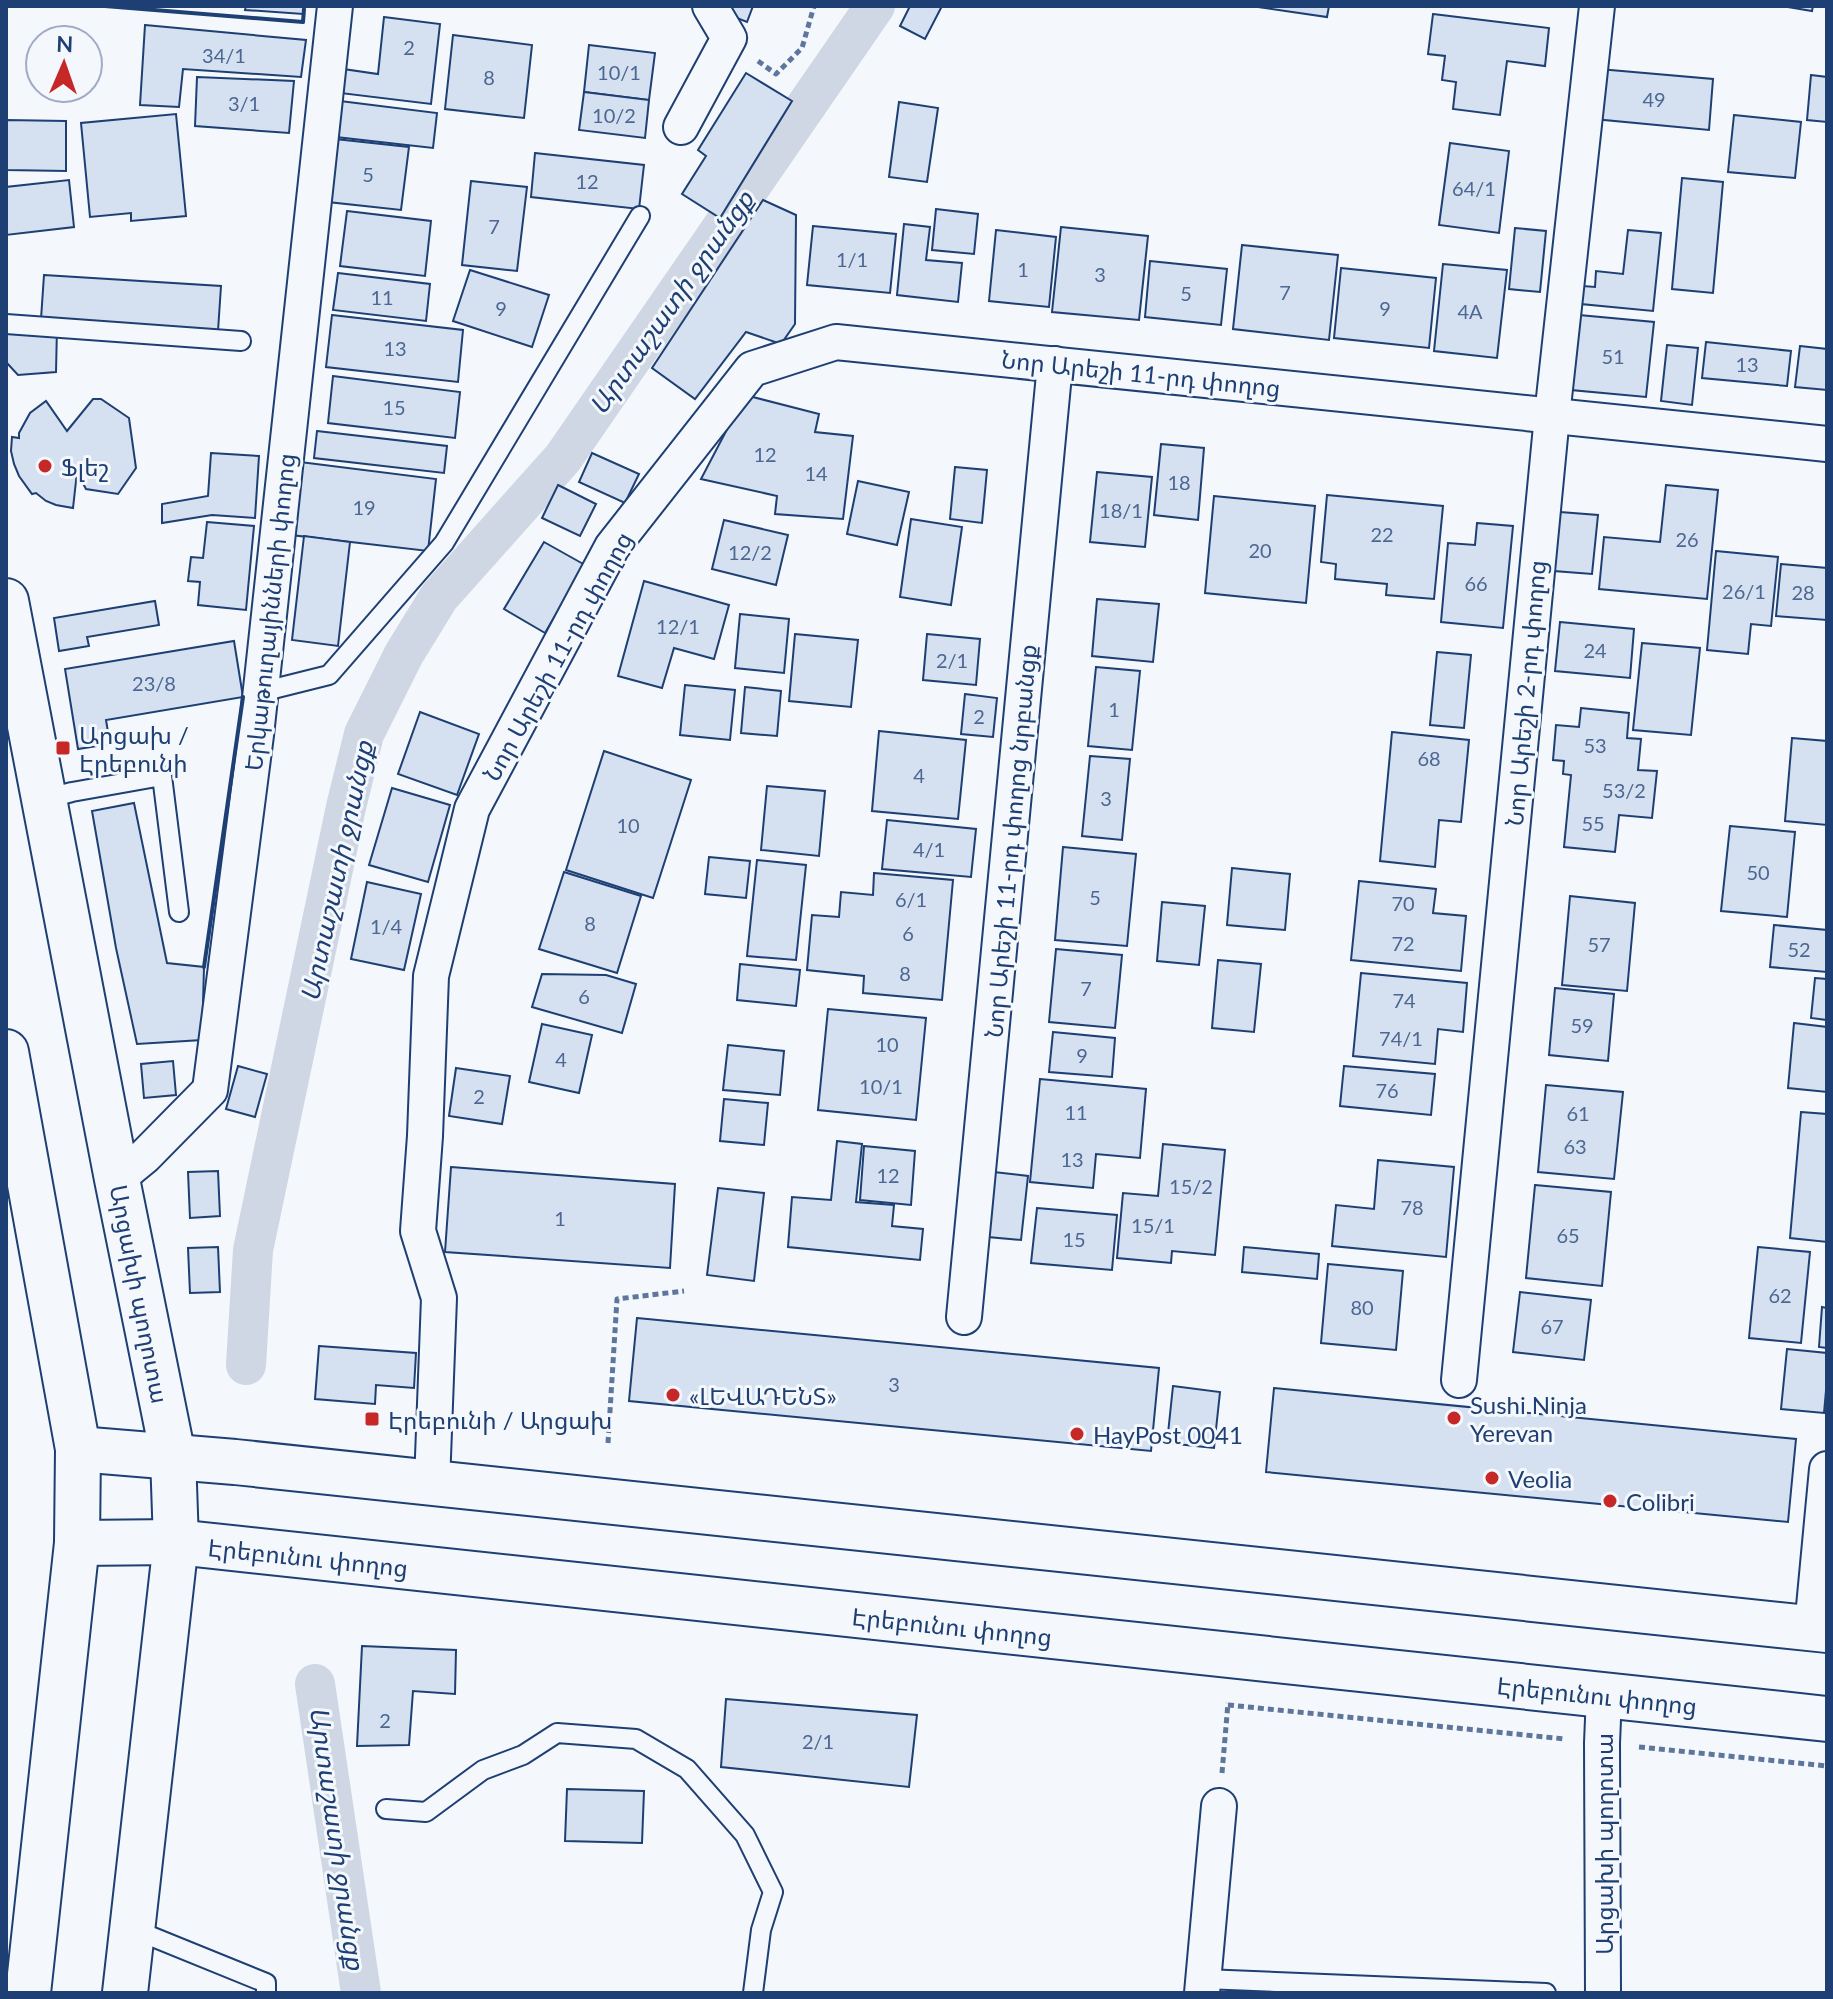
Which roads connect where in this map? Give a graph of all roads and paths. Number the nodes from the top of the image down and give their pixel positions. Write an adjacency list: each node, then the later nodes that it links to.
1 (335, 6): 14 (street, Երկաթուղայինների փողոց)
2 (710, 6): 5 (street)
3 (814, 6): 5 (path)
4 (1597, 6): 11 (street, Նոր Արեշի 2-րդ փողոց)
5 (729, 38): 6 (street)
6 (681, 127)
7 (640, 216): 14 (lane)
8 (6, 324): 9 (lane)
9 (241, 341)
10 (1055, 364): 11 (street, Նոր Արեշի 11-րդ փողոց); 20 (street, Նոր Արեշի 11-րդ փողոց նրբանցք); 26 (street, Նոր Արեշի 11-րդ փողոց)
11 (1552, 416): 12 (street, Նոր Արեշի 11-րդ փողոց); 21 (street, Նոր Արեշի 2-րդ փողոց)
12 (1827, 444)
13 (6, 601): 15 (main road, Արցախի պողոտա)
14 (261, 692): 18 (street, Երկաթուղայինների փողոց)
15 (45, 799): 16 (lane); 18 (main road, Արցախի պողոտա)
16 (179, 912)
17 (8, 1074): 23 (main road)
18 (117, 1179): 24 (main road, Արցախի պողոտա)
19 (684, 1291): 22 (path)
20 (964, 1317)
21 (1459, 1380)
22 (608, 1443)
23 (78, 1449): 24 (main road); 28 (main road)
24 (173, 1456): 26 (main road); 27 (main road, Արցախի պողոտա)
25 (1827, 1469): 29 (street)
26 (432, 1483): 29 (main road)
27 (176, 1542): 28 (main road, Էրեբունու փողոց); 30 (main road, Էրեբունու փողոց); 38 (main road, Արցախի պողոտա)
28 (77, 1543): 40 (main road)
29 (1820, 1629)
30 (1234, 1656): 31 (main road, Էրեբունու փողոց); 32 (path)
31 (1604, 1695): 33 (main road, Էրեբունու փողոց); 34 (street, Արցախի պողոտա)
32 (1228, 1705): 34 (path); 36 (path)
33 (1827, 1719)
34 (1602, 1743): 35 (path); 45 (street, Արցախի պողոտա)
35 (1827, 1766)
36 (1219, 1806): 39 (street)
37 (386, 1809): 43 (lane)
38 (132, 1929): 41 (main road, Արցախի պողոտա); 42 (lane)
39 (1203, 1986): 44 (lane)
40 (28, 1993)
41 (125, 1993)
42 (266, 1993)
43 (753, 1993)
44 (1546, 1993)
45 (1603, 1993)

